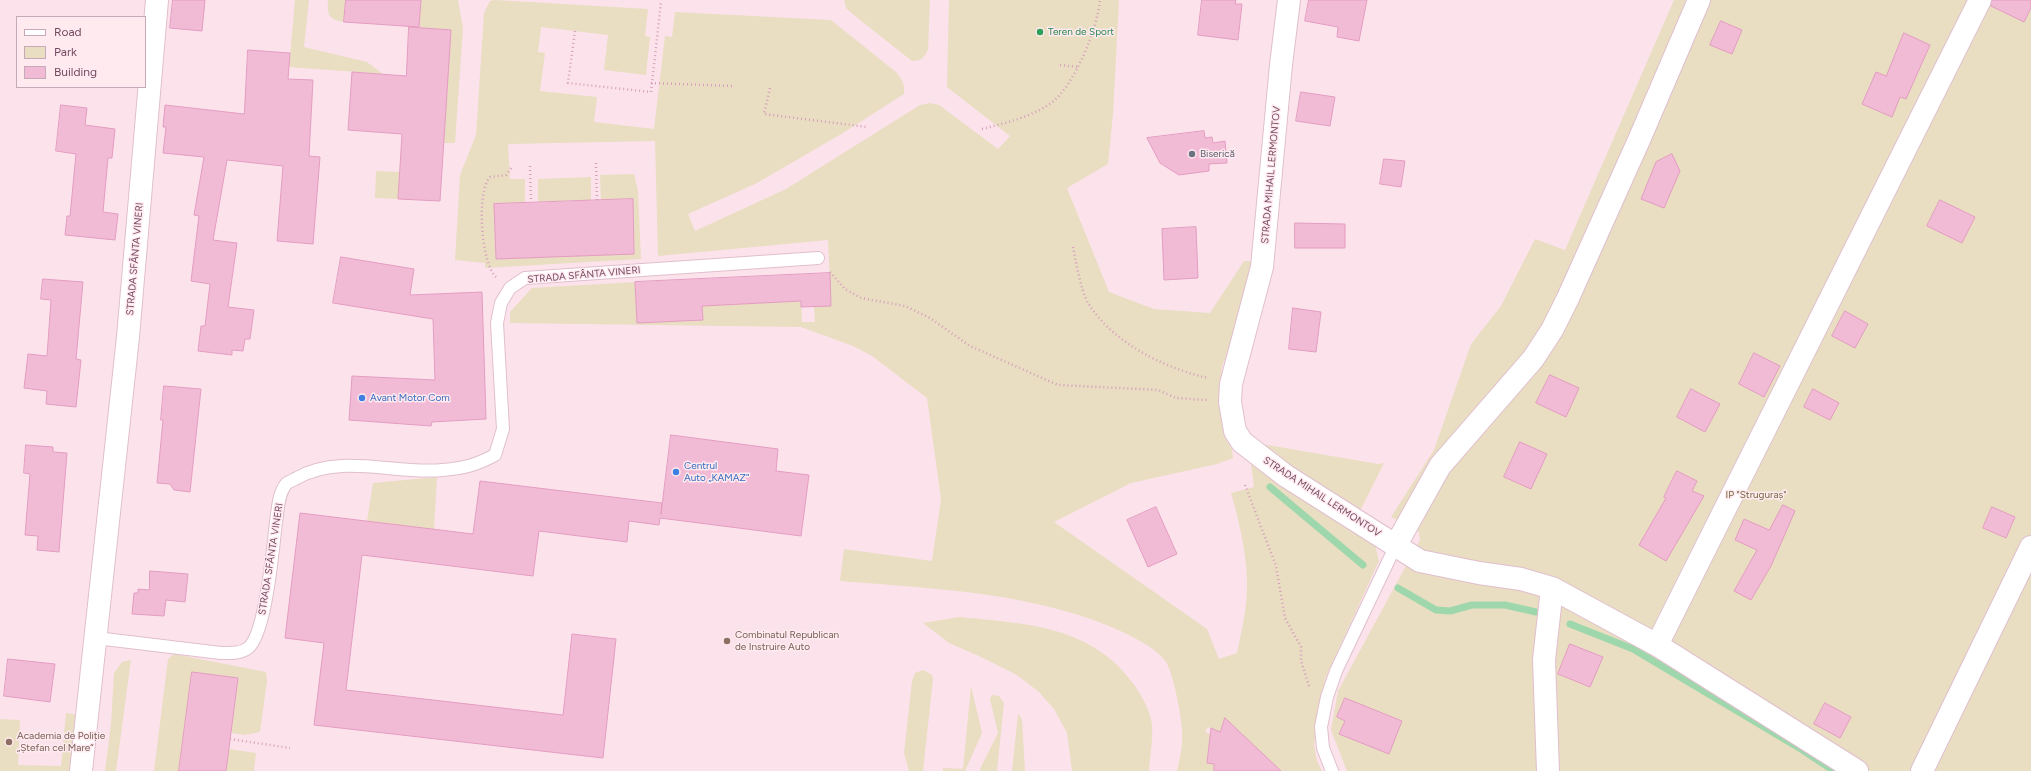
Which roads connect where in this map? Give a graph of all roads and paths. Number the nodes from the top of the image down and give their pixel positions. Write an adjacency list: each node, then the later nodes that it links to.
1 (157, 0): 28 (street, STRADA SFÂNTA VINERI)
2 (1100, 0): 9 (path)
3 (1289, 0): 23 (street, STRADA MIHAIL LERMONTOV)
4 (1699, 0): 25 (street)
5 (1980, 0): 29 (street)
6 (660, 2): 10 (path)
7 (575, 31): 10 (path)
8 (1060, 64): 9 (path)
9 (1078, 67): 14 (path)
10 (651, 83): 11 (path)
11 (734, 86)
12 (770, 88): 13 (path)
13 (867, 127)
14 (982, 129)
15 (596, 163): 18 (path)
16 (530, 166): 19 (path)
17 (512, 167): 22 (path)
18 (597, 200)
19 (531, 202)
20 (1073, 247): 23 (path)
21 (818, 258): 22 (lane, STRADA SFÂNTA VINERI); 23 (path)
22 (510, 288): 28 (lane, STRADA SFÂNTA VINERI)
23 (1231, 393): 25 (street, STRADA MIHAIL LERMONTOV)
24 (1245, 485): 30 (path)
25 (1396, 544): 27 (street, STRADA MIHAIL LERMONTOV); 30 (lane)
26 (2031, 547): 37 (street)
27 (1552, 588): 29 (street, STRADA MIHAIL LERMONTOV); 35 (street)
28 (96, 638): 33 (street, STRADA SFÂNTA VINERI)
29 (1657, 645): 36 (street, STRADA MIHAIL LERMONTOV)
30 (1326, 703): 34 (lane)
31 (230, 739): 32 (path)
32 (290, 748)
33 (81, 771)
34 (1332, 771)
35 (1548, 771)
36 (1857, 771)
37 (1922, 771)

